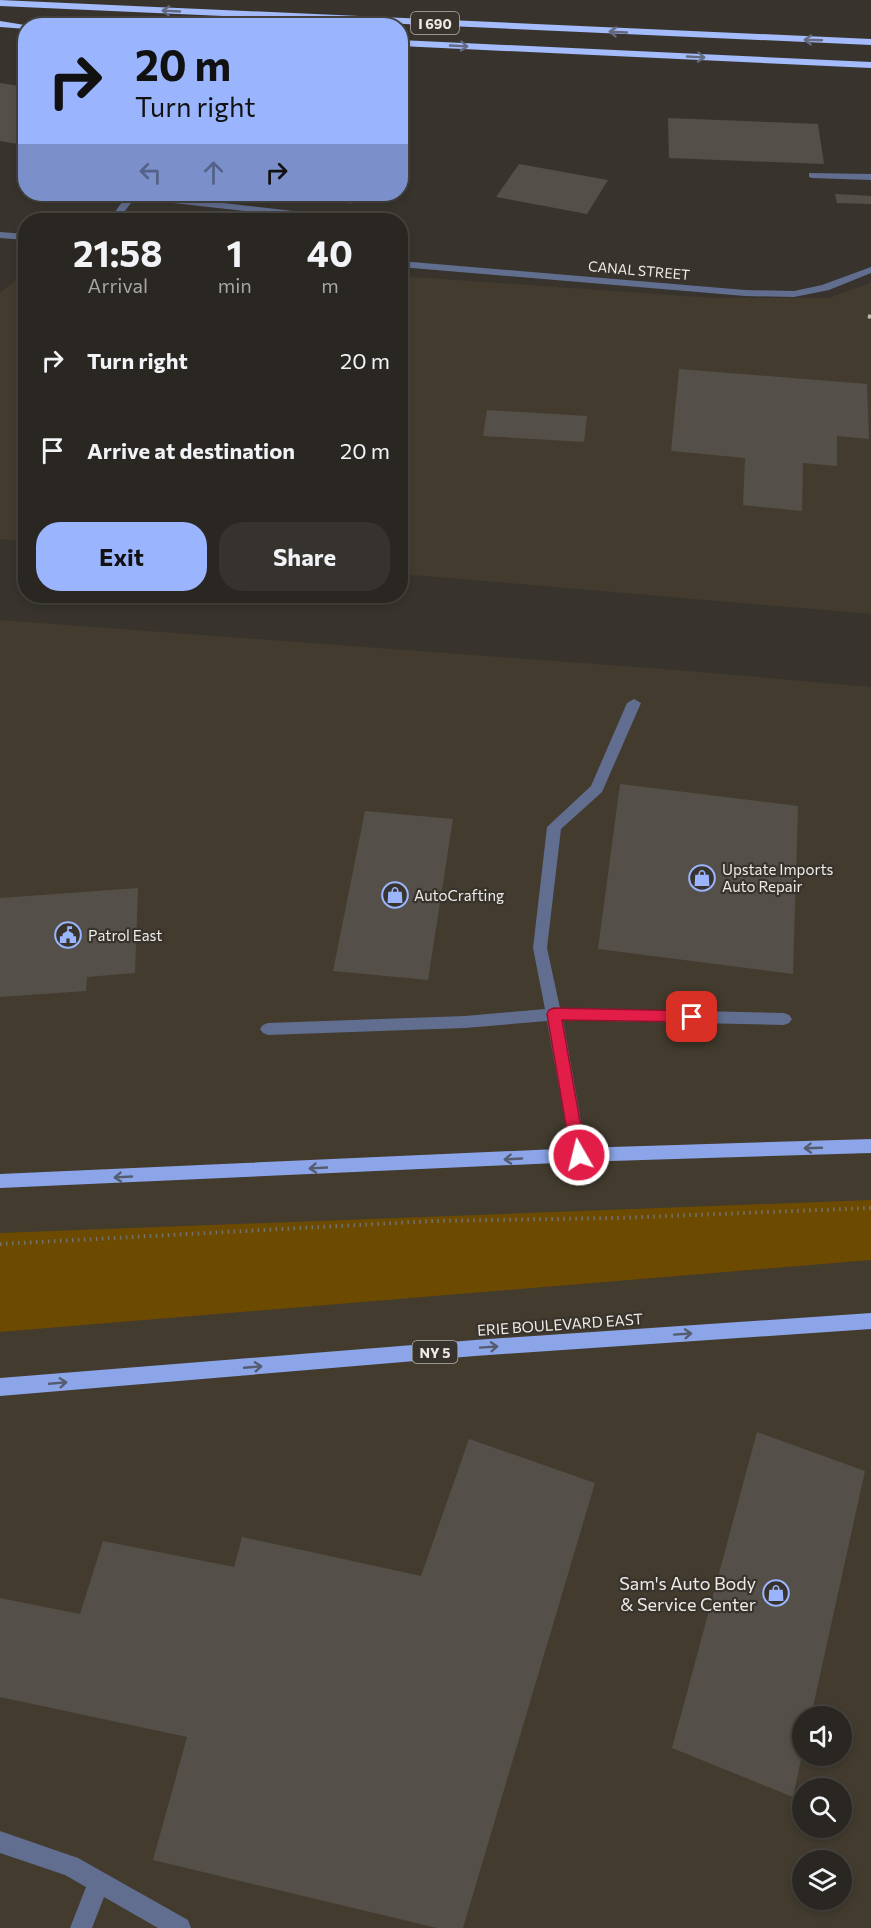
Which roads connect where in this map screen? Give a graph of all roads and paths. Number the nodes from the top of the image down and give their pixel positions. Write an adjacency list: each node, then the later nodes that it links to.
1 (0, 3): 2 (highway, I 690, one-way to 1)
2 (335, 18)
3 (408, 21): 6 (highway, I 690, one-way to 3)
4 (0, 24): 5 (highway)
5 (18, 25)
6 (871, 42)
7 (408, 43): 8 (highway, I 690, one-way to 8)
8 (871, 65)
9 (812, 175): 10 (street)
10 (871, 177)
11 (181, 201): 12 (street)
12 (285, 213)
13 (0, 235): 14 (street)
14 (18, 236)
15 (408, 265): 16 (street, CANAL STREET)
16 (871, 270)
17 (634, 703): 18 (street)
18 (554, 1014): 19 (street); 20 (street); 22 (street)
19 (784, 1018)
20 (268, 1029)
21 (871, 1146): 22 (main road, one-way to 22)
22 (579, 1155): 23 (main road, one-way to 23)
23 (0, 1181)
24 (871, 1208): 25 (path)
25 (0, 1244)
26 (871, 1321): 27 (main road, ERIE BOULEVARD EAST / NY 5, one-way to 26)
27 (0, 1387)
28 (0, 1842): 29 (street)
29 (99, 1881): 30 (street); 31 (street)
30 (81, 1928)
31 (180, 1928)

